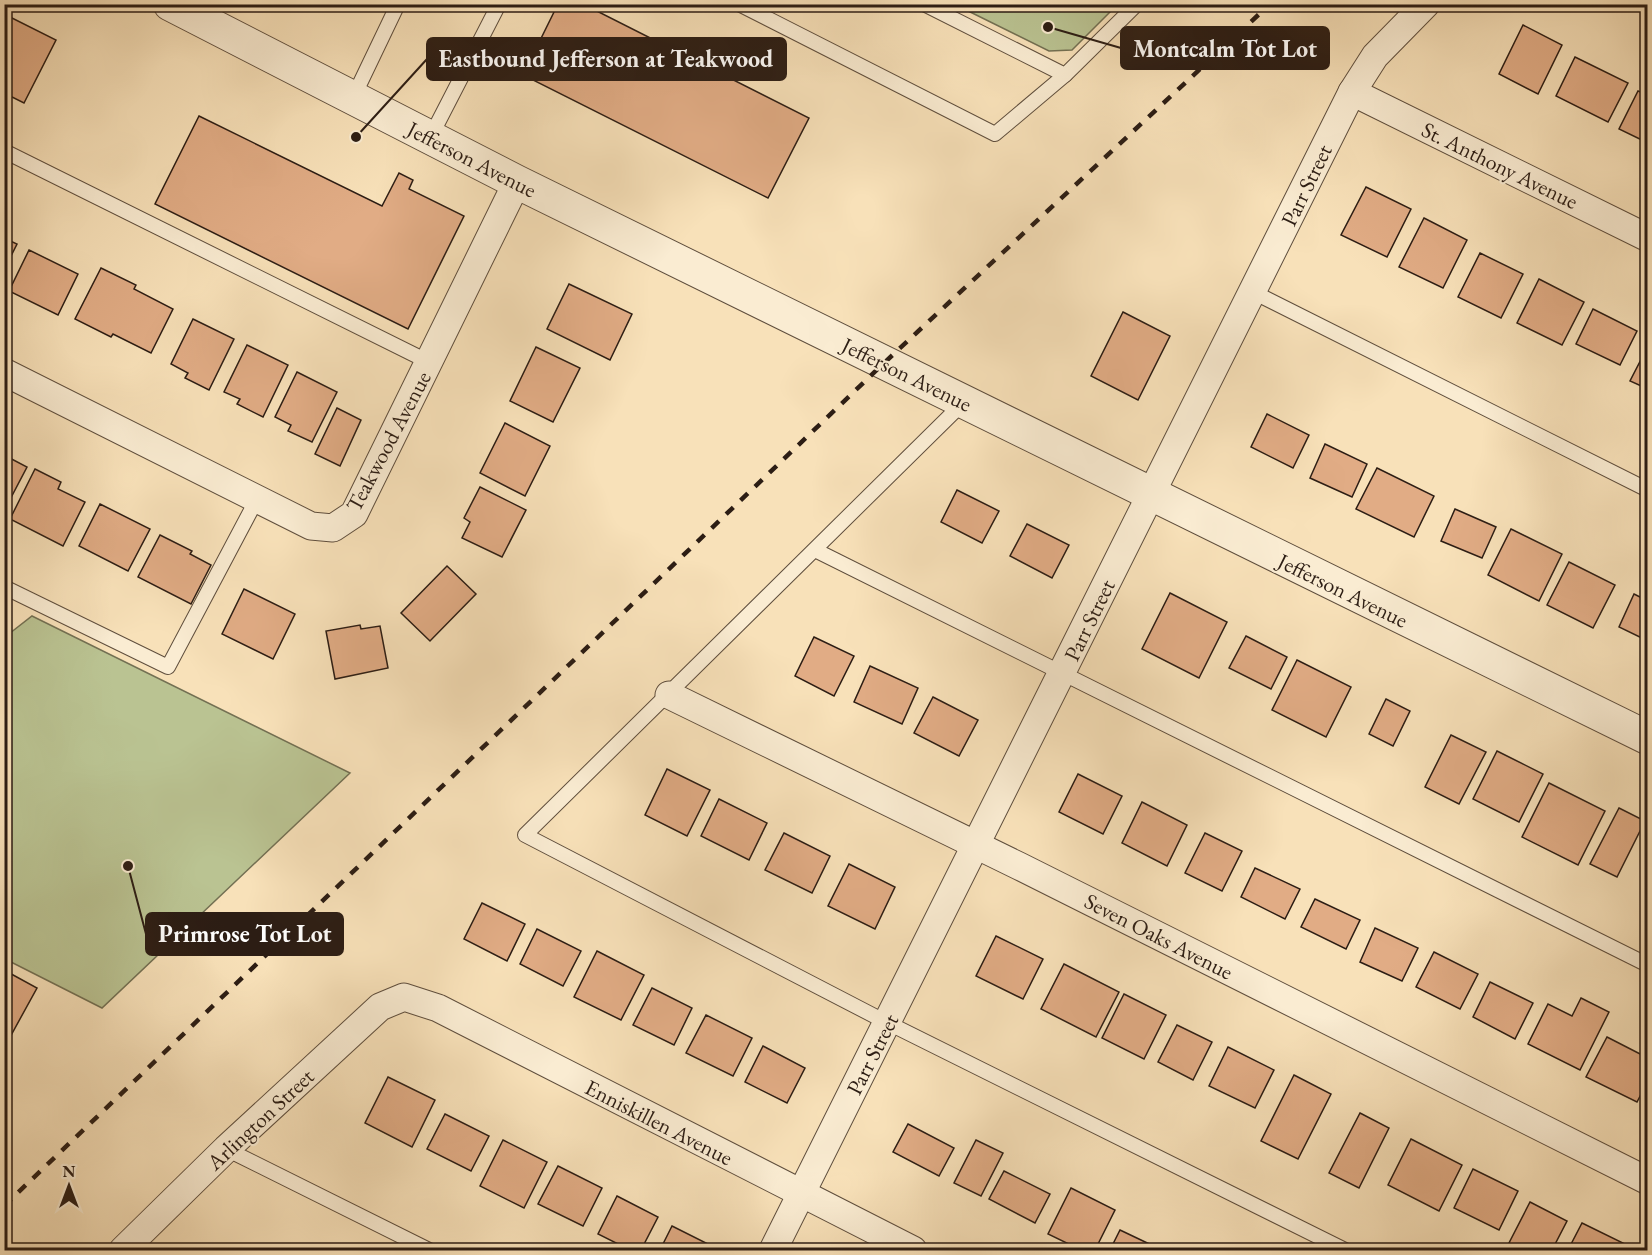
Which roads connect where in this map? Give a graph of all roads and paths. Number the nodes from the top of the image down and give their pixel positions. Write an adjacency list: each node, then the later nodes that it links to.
1 (170, 4): 10 (street, Jefferson Avenue)
2 (398, 4): 10 (lane)
3 (499, 4): 11 (lane)
4 (739, 4): 8 (lane)
5 (924, 4): 8 (lane)
6 (1137, 4): 8 (lane)
7 (1426, 4): 9 (street, Parr Street)
8 (1065, 75)
9 (1352, 92): 14 (street, St. Anthony Avenue); 15 (street, Parr Street)
10 (353, 98): 11 (street, Jefferson Avenue)
11 (430, 138): 13 (street, Jefferson Avenue)
12 (4, 151): 16 (lane)
13 (517, 183): 16 (street, Teakwood Avenue); 18 (street, Jefferson Avenue)
14 (1647, 238)
15 (1253, 292): 19 (lane); 20 (street, Parr Street)
16 (429, 362): 21 (street, Teakwood Avenue)
17 (4, 372): 21 (street, Teakwood Avenue)
18 (964, 402): 20 (street, Jefferson Avenue); 22 (lane)
19 (1647, 490)
20 (1150, 495): 24 (street, Parr Street); 26 (street, Jefferson Avenue)
21 (257, 499): 23 (lane)
22 (817, 551): 24 (lane); 25 (lane)
23 (4, 587)
24 (1063, 674): 27 (street, Parr Street); 28 (lane)
25 (669, 695): 27 (street, Seven Oaks Avenue); 30 (lane)
26 (1647, 738)
27 (976, 844): 30 (street, Parr Street); 32 (street, Seven Oaks Avenue)
28 (1647, 965)
29 (404, 997): 31 (street, Arlington Street); 33 (street, Enniskillen Avenue)
30 (888, 1023): 33 (street, Parr Street); 38 (lane)
31 (226, 1149): 34 (street, Arlington Street); 35 (lane)
32 (1647, 1181)
33 (800, 1194): 36 (street, Parr Street); 37 (street, Enniskillen Avenue)
34 (123, 1251)
35 (429, 1251)
36 (774, 1251)
37 (913, 1251)
38 (1345, 1251)

